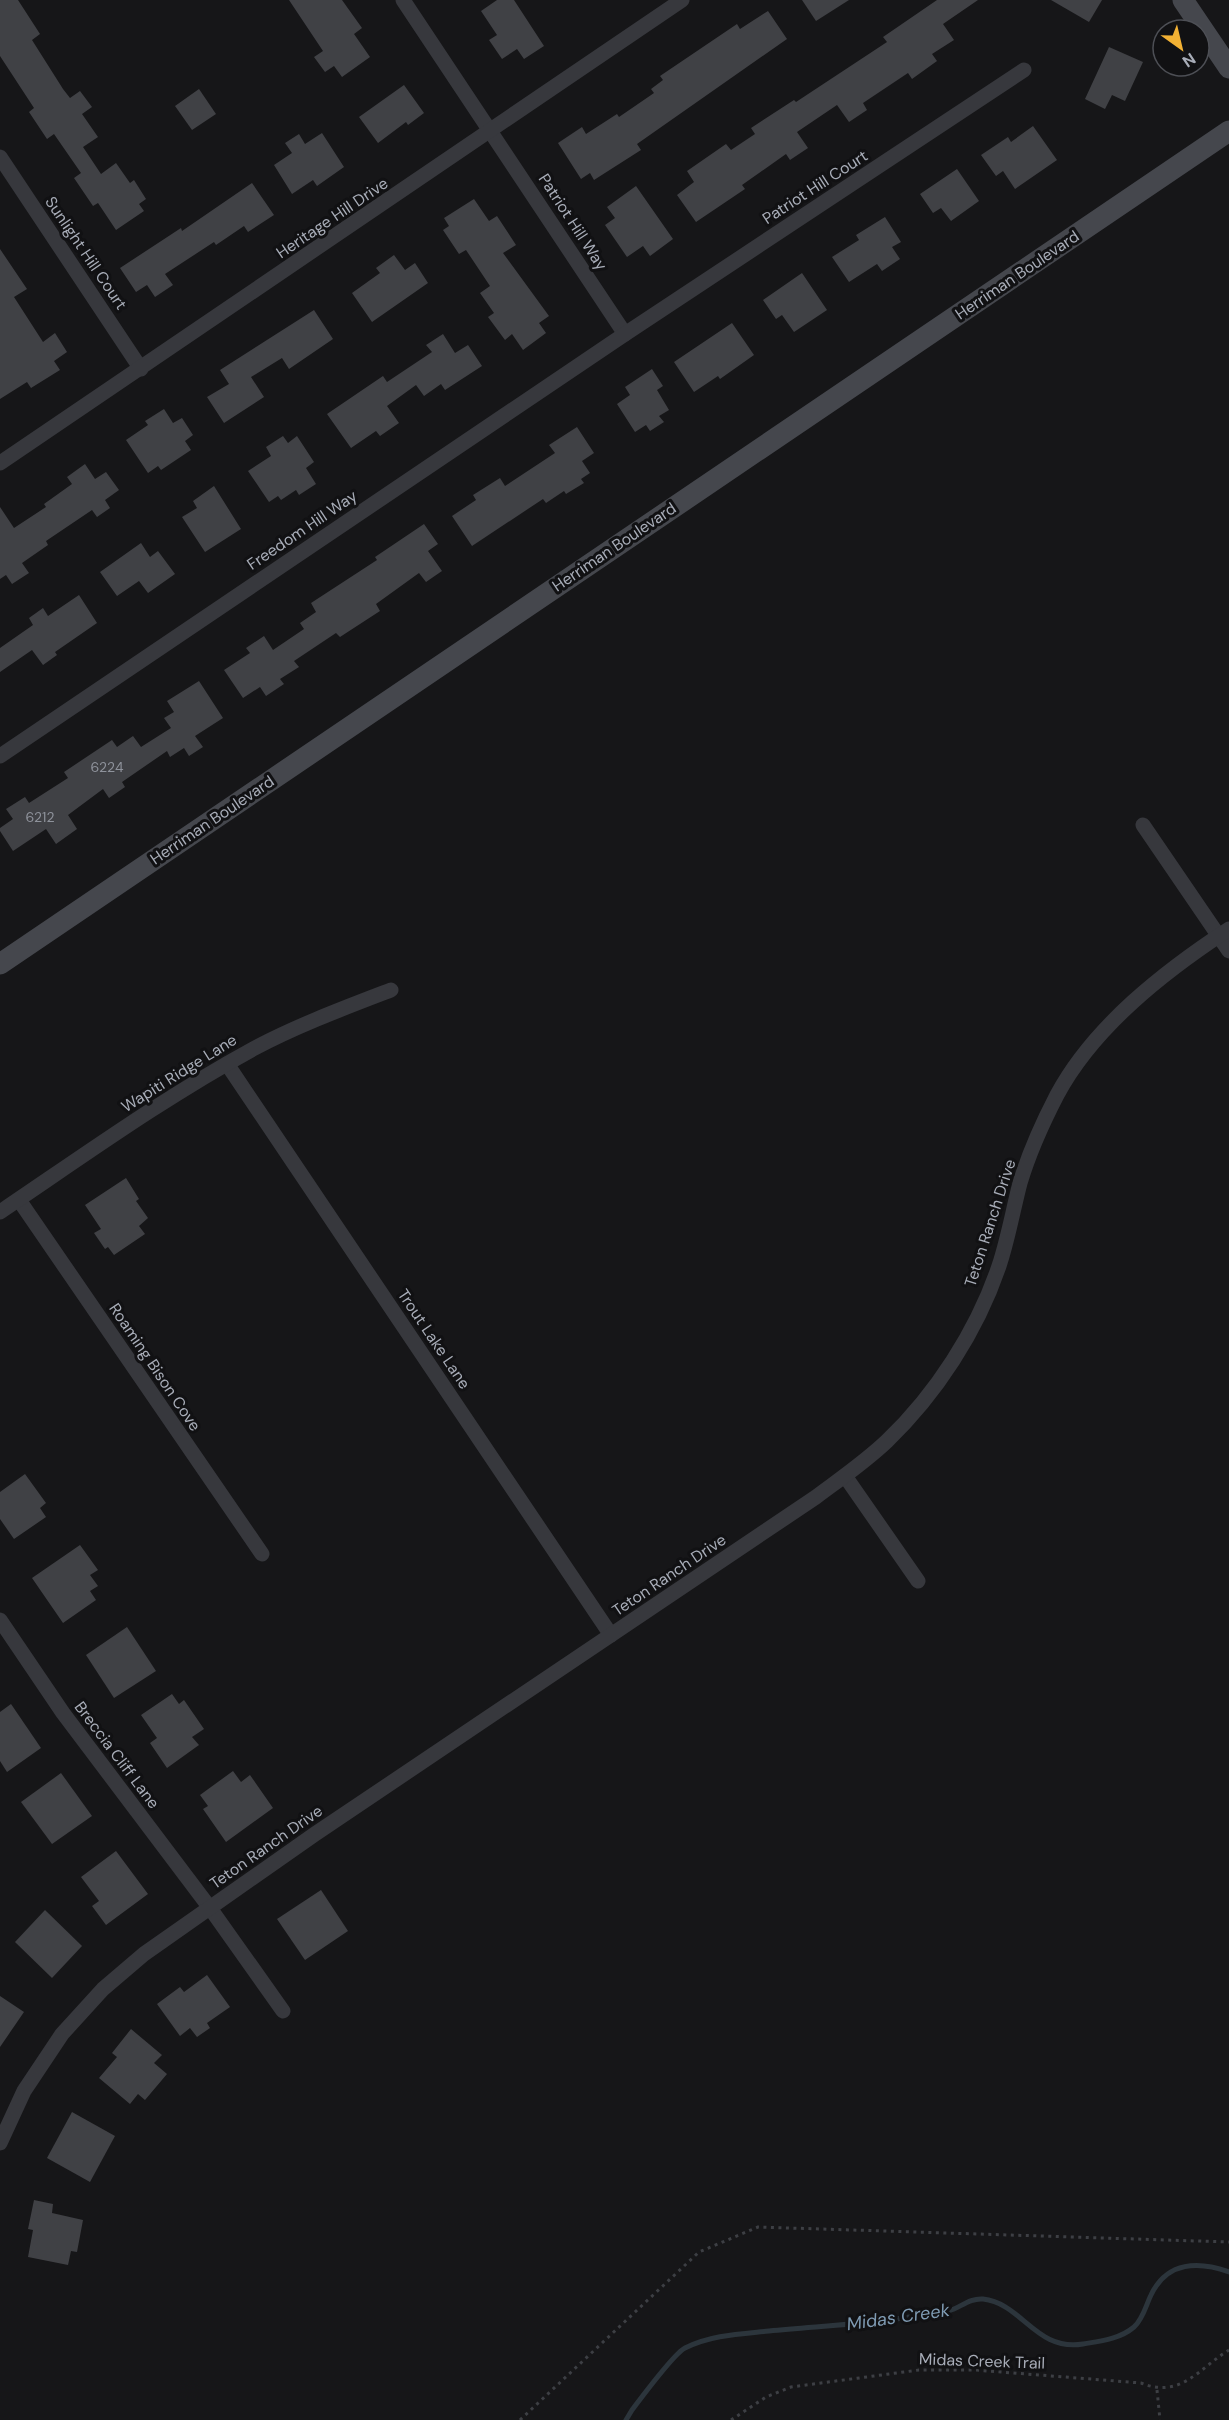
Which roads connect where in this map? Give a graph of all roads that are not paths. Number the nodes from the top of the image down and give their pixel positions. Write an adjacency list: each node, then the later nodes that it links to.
1 (403, 0): 6 (street, Patriot Hill Way)
2 (682, 0): 6 (street, Heritage Hill Drive)
3 (1183, 0): 4 (street)
4 (1229, 68)
5 (1024, 70): 9 (street, Patriot Hill Court)
6 (491, 131): 9 (street, Patriot Hill Way); 10 (street, Heritage Hill Drive)
7 (1229, 131): 16 (street, Herriman Boulevard)
8 (0, 157): 10 (street, Sunlight Hill Court)
9 (625, 334): 12 (street, Freedom Hill Way)
10 (141, 369): 11 (street, Heritage Hill Drive)
11 (0, 464)
12 (0, 756)
13 (1143, 825): 14 (street)
14 (1224, 933): 15 (street); 21 (street, Teton Ranch Drive)
15 (1229, 951)
16 (0, 964)
17 (391, 990): 18 (street, Wapiti Ridge Lane)
18 (227, 1064): 19 (street, Wapiti Ridge Lane); 25 (street, Trout Lake Lane)
19 (18, 1200): 20 (street, Wapiti Ridge Lane); 22 (street, Roaming Bison Cove)
20 (0, 1212)
21 (845, 1476): 23 (street); 25 (street, Teton Ranch Drive)
22 (262, 1554)
23 (918, 1581)
24 (0, 1620): 26 (street, Breccia Cliff Lane)
25 (611, 1635): 26 (street, Teton Ranch Drive)
26 (210, 1908): 27 (street, Breccia Cliff Lane); 28 (street, Teton Ranch Drive)
27 (283, 2012)
28 (0, 2143)

